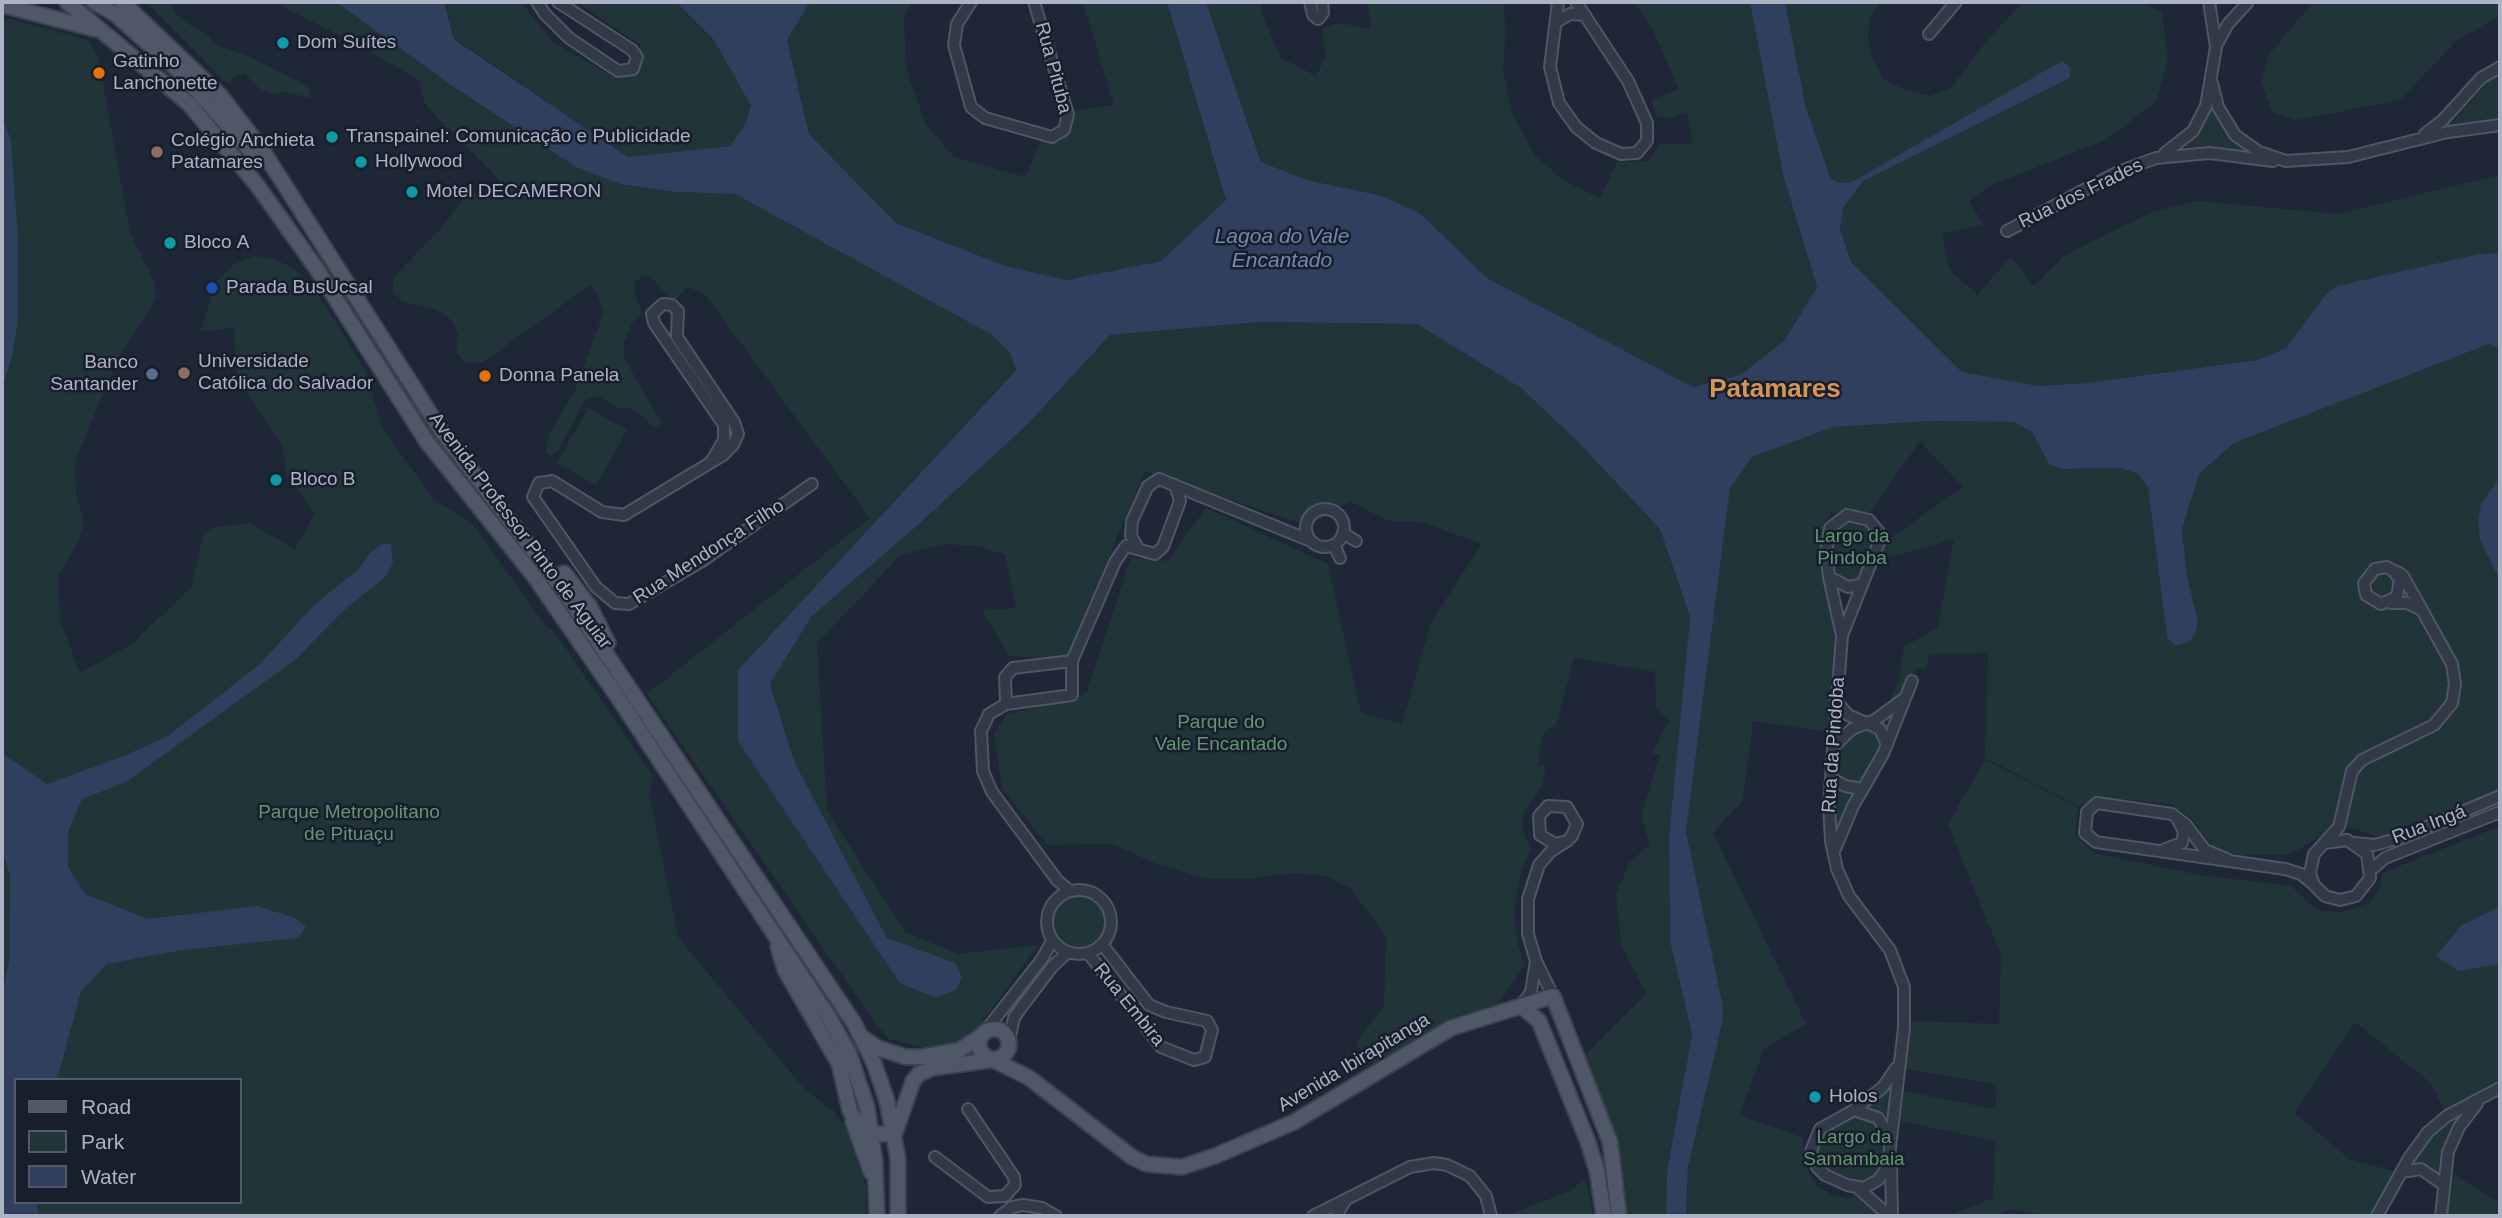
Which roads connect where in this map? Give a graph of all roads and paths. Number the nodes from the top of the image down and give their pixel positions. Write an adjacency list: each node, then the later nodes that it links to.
1 (36, 2): 15 (main road)
2 (94, 2): 33 (main road)
3 (122, 2): 33 (main road, Avenida Professor Pinto de Aguiar)
4 (537, 2): 5 (street)
5 (558, 2)
6 (971, 2): 7 (street, Rua Pituba)
7 (1034, 2)
8 (1310, 2): 9 (street)
9 (1322, 2)
10 (1559, 2): 19 (street)
11 (1576, 2): 17 (street)
12 (1956, 2): 21 (street)
13 (2248, 2): 18 (street)
14 (73, 5): 20 (main road, Avenida Professor Pinto de Aguiar)
15 (7, 6): 20 (main road)
16 (2211, 7): 18 (street); 22 (street)
17 (1585, 15): 19 (street); 19 (street)
18 (2234, 16): 22 (street)
19 (1558, 21)
20 (96, 29): 55 (main road, Avenida Professor Pinto de Aguiar)
21 (1929, 34)
22 (2216, 47): 24 (street)
23 (2500, 66): 27 (street)
24 (2212, 83): 25 (street, Rua dos Frades); 26 (street)
25 (2206, 106): 26 (street); 31 (street, Rua dos Frades)
26 (2218, 107): 32 (street)
27 (2443, 120): 29 (street); 30 (street)
28 (2500, 125): 29 (street)
29 (2448, 132): 30 (street)
30 (2420, 138): 32 (street)
31 (2183, 148): 32 (street); 34 (street, Rua dos Frades)
32 (2248, 152)
33 (289, 191): 51 (main road, Avenida Professor Pinto de Aguiar)
34 (2007, 231)
35 (712, 460): 35 (street); 47 (street, Rua Mendonça Filho)
36 (813, 484): 50 (street, Rua Mendonça Filho)
37 (1175, 485): 38 (street); 39 (street); 40 (street)
38 (1205, 497): 39 (street); 42 (street)
39 (1178, 511): 45 (street)
40 (1132, 521): 45 (street); 48 (street)
41 (1343, 533): 42 (street); 43 (street); 44 (street)
42 (1311, 541): 44 (street)
43 (1356, 541)
44 (1334, 545): 46 (street)
45 (1139, 548): 48 (street)
46 (1340, 558)
47 (577, 561): 50 (street, Rua Mendonça Filho); 51 (street)
48 (1115, 562): 59 (street)
49 (2392, 570): 56 (street); 56 (street); 57 (street)
50 (587, 575): 53 (street)
51 (560, 576): 53 (main road); 55 (street); 61 (main road, Avenida Professor Pinto de Aguiar)
52 (1829, 577): 54 (street); 54 (street, Rua da Pindoba); 58 (street, Rua da Pindoba)
53 (574, 585): 61 (main road)
54 (1860, 585): 58 (street, Rua da Pindoba)
55 (542, 588): 89 (main road, Avenida Professor Pinto de Aguiar)
56 (2387, 604): 57 (street)
57 (2420, 609): 73 (street)
58 (1842, 636): 63 (street, Rua da Pindoba)
59 (1072, 662): 64 (street); 64 (street)
60 (1912, 681): 62 (street)
61 (631, 688): 98 (main road, Avenida Professor Pinto de Aguiar)
62 (1905, 698): 65 (street); 66 (street)
63 (1836, 701): 65 (street); 67 (street, Rua da Pindoba)
64 (1006, 704): 85 (street)
65 (1867, 724): 66 (street); 67 (street)
66 (1887, 745): 69 (street)
67 (1833, 747): 68 (street, Rua da Pindoba)
68 (1831, 778): 69 (street); 79 (street, Rua da Pindoba)
69 (1862, 789): 79 (street)
70 (2500, 796): 76 (street, Rua Ingá)
71 (2500, 812): 84 (street, Rua Ingá)
72 (2177, 817): 78 (street); 78 (street); 81 (street)
73 (2343, 817): 76 (street); 77 (street)
74 (1537, 829): 75 (street); 75 (street); 82 (street)
75 (1567, 841): 82 (street)
76 (2354, 843): 77 (street); 84 (street)
77 (2325, 844): 80 (street)
78 (2159, 850): 81 (street)
79 (1833, 853): 105 (street, Rua da Pindoba)
80 (2314, 854): 83 (street); 86 (street)
81 (2229, 860): 83 (street)
82 (1539, 865): 94 (street)
83 (2285, 869): 86 (street)
84 (2371, 870): 86 (street)
85 (1057, 880): 87 (street); 88 (street)
86 (2314, 885)
87 (1070, 891): 88 (street); 91 (street)
88 (1052, 904): 90 (street)
89 (776, 936): 113 (main road); 114 (main road, Avenida Professor Pinto de Aguiar)
90 (1052, 941): 92 (street); 97 (street)
91 (1102, 944): 93 (street); 93 (street, Rua Embira)
92 (1068, 952): 93 (street); 99 (street)
93 (1088, 953)
94 (1536, 961): 95 (street); 96 (street)
95 (1553, 996): 96 (main road, Avenida Ibirapitanga); 100 (main road)
96 (1521, 1006): 101 (main road); 107 (main road, Avenida Ibirapitanga)
97 (982, 1035): 99 (main road); 102 (main road); 103 (main road)
98 (862, 1037): 102 (main road); 115 (main road, Avenida Professor Pinto de Aguiar)
99 (1010, 1042): 103 (main road); 107 (main road, Avenida Ibirapitanga)
100 (1572, 1044): 101 (main road); 104 (main road)
101 (1550, 1052): 106 (main road)
102 (906, 1057): 108 (main road)
103 (993, 1060): 107 (main road, Avenida Ibirapitanga); 108 (main road)
104 (1580, 1064): 106 (main road); 134 (main road)
105 (1898, 1065): 112 (street); 116 (street, Rua da Pindoba)
106 (1558, 1073): 133 (main road)
107 (1028, 1077)
108 (913, 1081): 115 (main road)
109 (2500, 1088): 110 (street)
110 (2484, 1097): 119 (street); 120 (street)
111 (968, 1109): 123 (street)
112 (1854, 1110): 116 (street); 122 (street)
113 (850, 1111): 114 (main road); 121 (main road)
114 (872, 1134): 115 (main road); 121 (main road, Avenida Professor Pinto de Aguiar)
115 (894, 1134): 128 (main road, Avenida Professor Pinto de Aguiar)
116 (1891, 1139): 118 (street)
117 (935, 1157): 123 (street)
118 (1891, 1158): 122 (street); 135 (street)
119 (2401, 1172): 120 (street); 136 (street)
120 (2444, 1185): 137 (street)
121 (877, 1188): 127 (main road, Avenida Professor Pinto de Aguiar)
122 (1858, 1188): 135 (street)
123 (1005, 1196): 125 (street)
124 (1345, 1201): 126 (street); 131 (street); 132 (street)
125 (1012, 1207): 129 (street); 130 (street)
126 (1493, 1214)
127 (877, 1216)
128 (898, 1216)
129 (1000, 1216)
130 (1056, 1216)
131 (1312, 1216)
132 (1336, 1216)
133 (1604, 1216)
134 (1619, 1216)
135 (1890, 1216)
136 (2376, 1216)
137 (2441, 1216)

